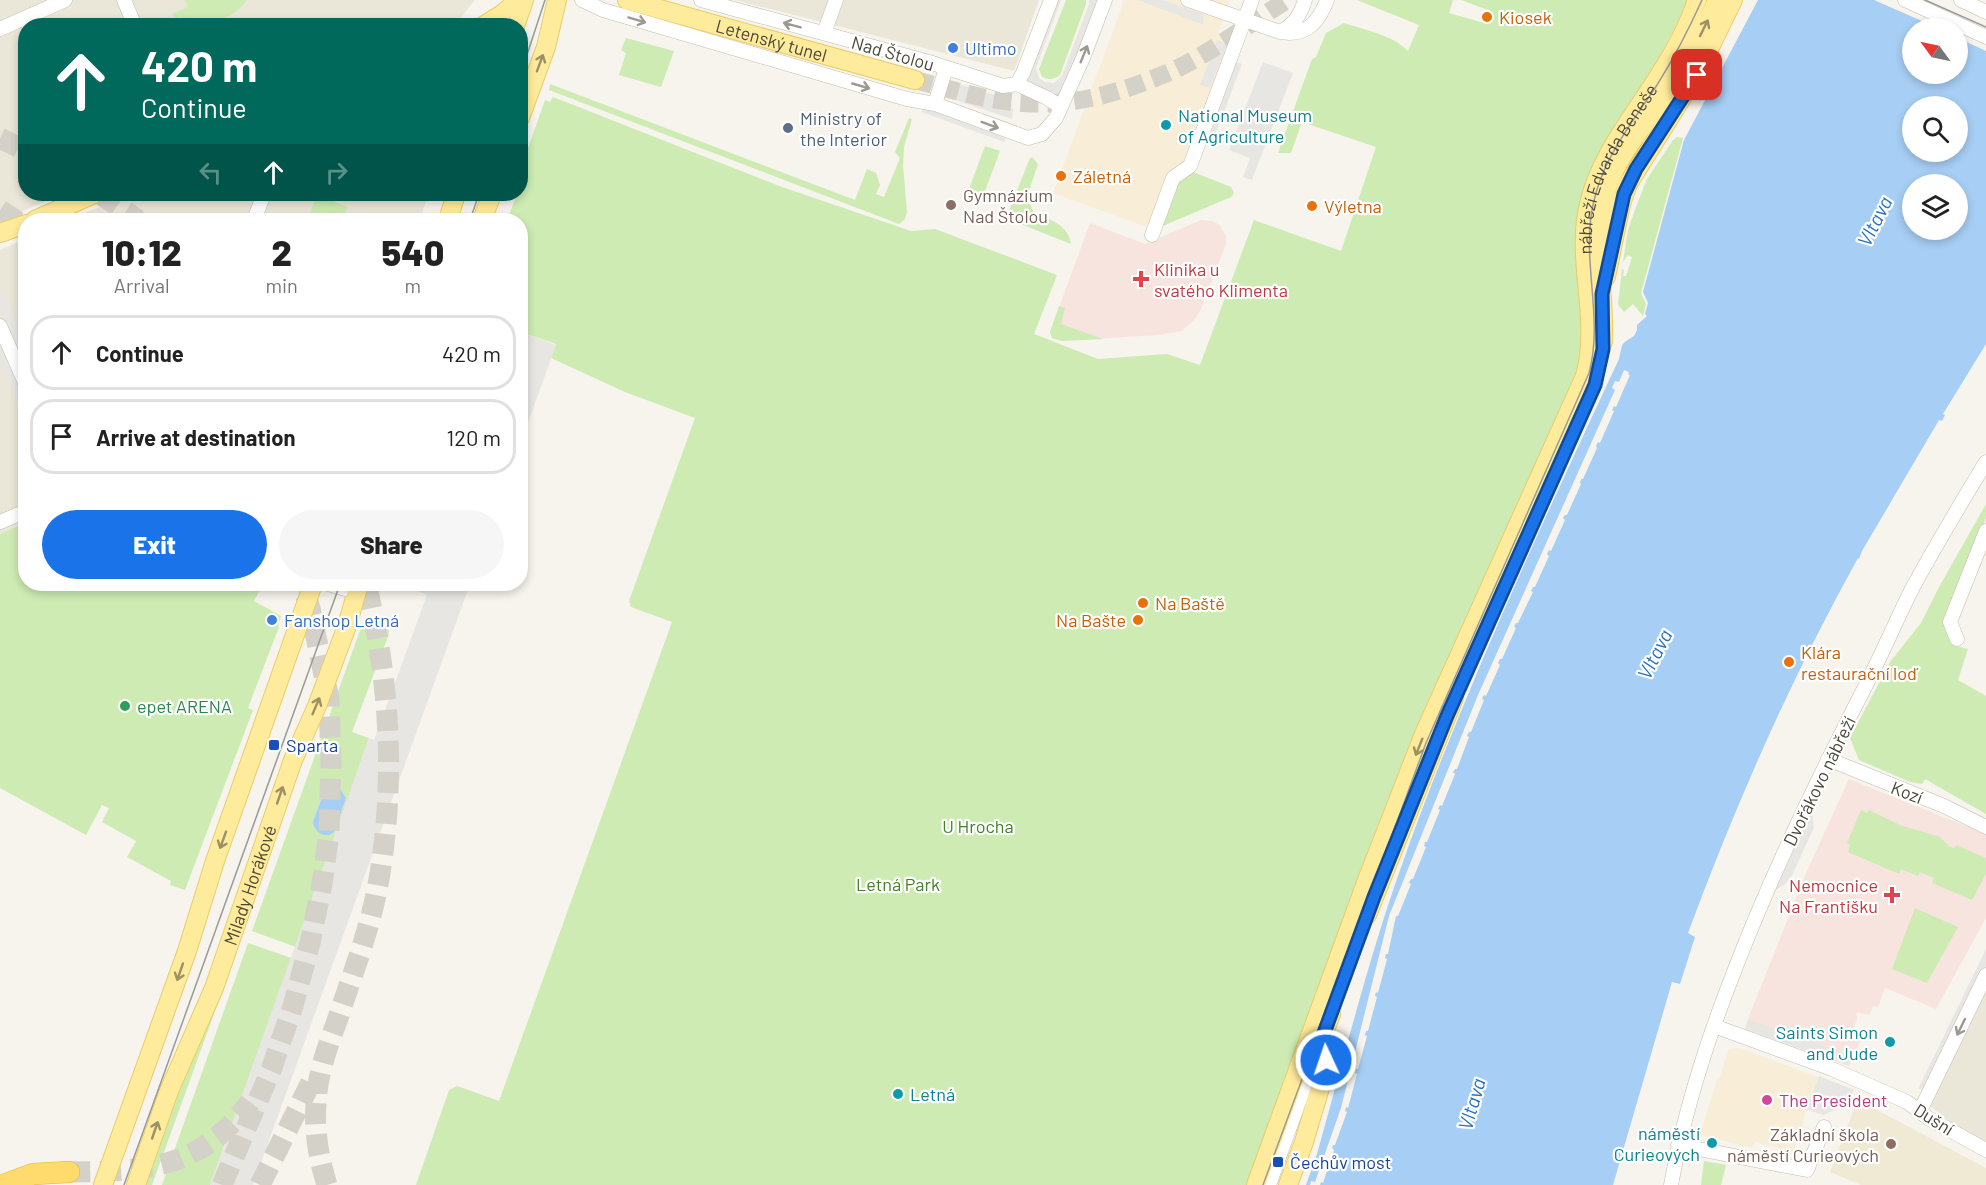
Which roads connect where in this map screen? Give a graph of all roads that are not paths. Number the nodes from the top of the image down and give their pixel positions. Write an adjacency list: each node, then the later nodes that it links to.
1 (65, 0): 22 (street)
2 (124, 0): 23 (street)
3 (519, 0): 24 (main road)
4 (524, 0): 25 (main road)
5 (557, 0): 35 (main road, one-way to 5)
6 (582, 0): 36 (street, one-way to 36)
7 (627, 0): 33 (main road, Letenský tunel)
8 (701, 0): 30 (street, Nad Štolou, one-way to 8)
9 (836, 0): 30 (street)
10 (1051, 0): 34 (street)
11 (1105, 0): 37 (street, one-way to 11)
12 (1188, 0): 26 (street)
13 (1252, 0): 26 (street)
14 (1305, 0): 29 (street)
15 (1327, 0): 29 (street)
16 (1697, 0): 66 (main road, nábřeží Edvarda Beneše, one-way to 66)
17 (1716, 0): 43 (main road, nábřeží Edvarda Beneše, one-way to 17)
18 (1733, 0): 43 (main road)
19 (1905, 0): 31 (street)
20 (1960, 0): 21 (street)
21 (1986, 12)
22 (25, 18)
23 (132, 18)
24 (496, 18)
25 (518, 18)
26 (1245, 20): 29 (street); 42 (street)
27 (18, 21): 28 (street)
28 (0, 29)
29 (1280, 32)
30 (824, 33): 32 (street, Nad Štolou)
31 (1986, 37)
32 (946, 68): 34 (street, Nad Štolou); 36 (street, Nad Štolou)
33 (915, 80)
34 (1017, 84): 37 (street, Nad Štolou)
35 (528, 96)
36 (935, 104): 37 (street, one-way to 37)
37 (1061, 107)
38 (78, 201): 39 (main road)
39 (51, 213)
40 (18, 227): 41 (main road)
41 (0, 233)
42 (1152, 235)
43 (1602, 294): 57 (main road, nábřeží Edvarda Beneše)
44 (0, 326): 45 (street)
45 (18, 367)
46 (1986, 462): 53 (street, Dvořákovo nábřeží)
47 (18, 514): 48 (street)
48 (0, 522)
49 (1986, 531): 52 (street)
50 (311, 591): 64 (main road, Milady Horákové, one-way to 64)
51 (357, 591): 65 (main road, Milady Horákové, one-way to 51)
52 (1957, 639)
53 (1828, 759): 54 (street, Kozí); 56 (street, Dvořákovo nábřeží)
54 (1986, 827)
55 (1986, 975): 58 (street, one-way to 58)
56 (1714, 1026): 58 (street, Dušní); 60 (street, Dvořákovo nábřeží)
57 (1324, 1033): 67 (street, nábřeží Edvarda Beneše); 68 (main road, nábřeží Edvarda Beneše)
58 (1920, 1111): 61 (street, Dušní)
59 (1824, 1127): 60 (street)
60 (1678, 1146): 69 (street, Dvořákovo nábřeží)
61 (1986, 1150)
62 (69, 1172): 63 (highway)
63 (3, 1185)
64 (103, 1185)
65 (136, 1185)
66 (1256, 1185)
67 (1269, 1185)
68 (1288, 1185)
69 (1671, 1185)

